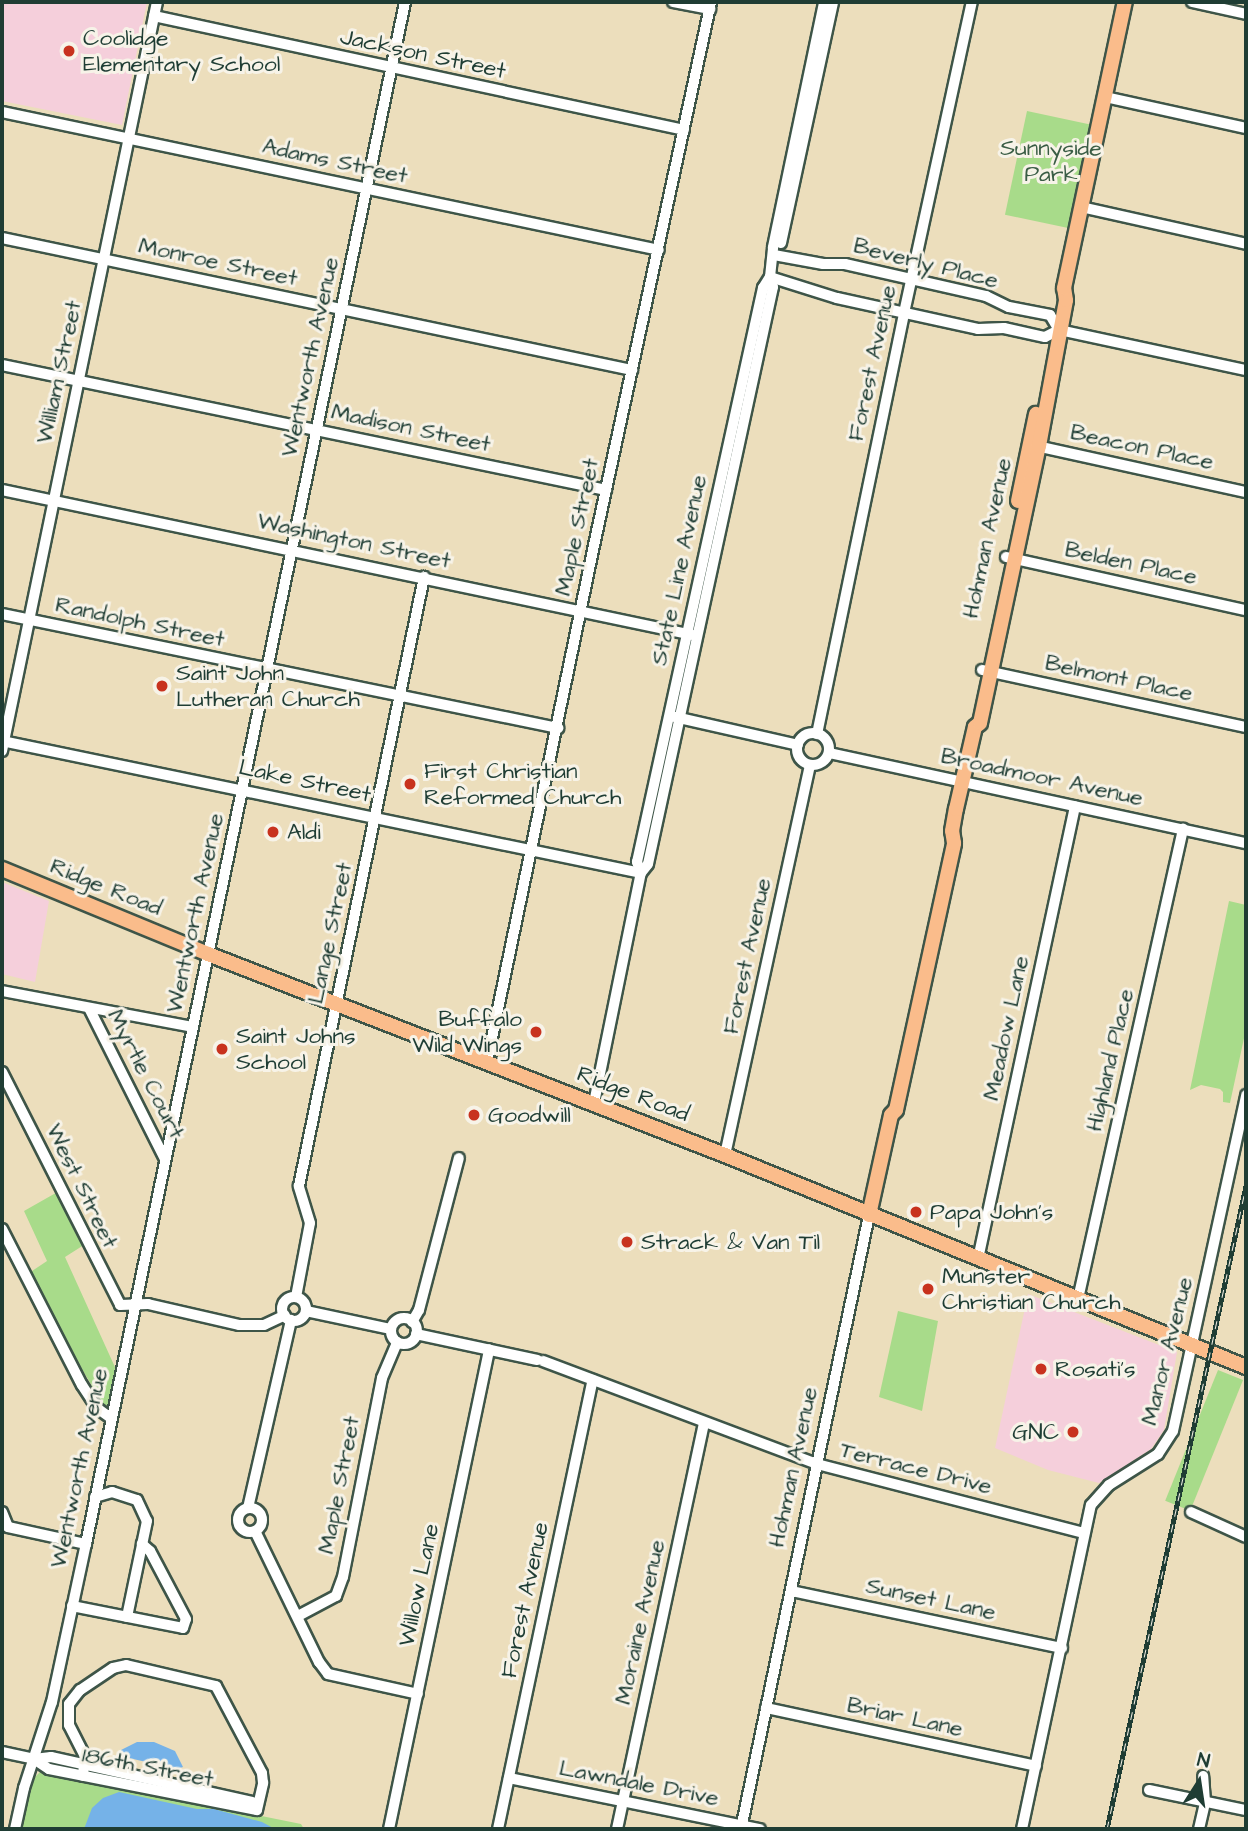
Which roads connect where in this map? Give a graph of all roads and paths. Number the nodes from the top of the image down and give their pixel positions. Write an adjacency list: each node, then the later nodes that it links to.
1 (157, 2): 12 (street, William Street)
2 (404, 2): 14 (street, Wentworth Avenue)
3 (673, 2): 10 (street)
4 (824, 2): 13 (street, State Line Avenue)
5 (833, 2): 13 (street, State Line Avenue)
6 (972, 2): 28 (street, Forest Avenue)
7 (1125, 2): 15 (main road, Hohman Avenue)
8 (1134, 2): 15 (main road, Hohman Avenue)
9 (1192, 2): 11 (street)
10 (710, 6): 18 (street, Maple Street)
11 (1246, 14)
12 (154, 16): 14 (street, Jackson Street); 19 (street, William Street)
13 (819, 45): 25 (street, State Line Avenue)
14 (391, 68): 18 (street, Jackson Street); 20 (street, Wentworth Avenue)
15 (1109, 98): 17 (street); 21 (main road, Hohman Avenue)
16 (2, 112): 19 (street, Adams Street)
17 (1246, 128)
18 (684, 130): 24 (street, Maple Street)
19 (129, 138): 20 (street, Adams Street); 26 (street, William Street)
20 (366, 189): 24 (street, Adams Street); 29 (street, Wentworth Avenue)
21 (1086, 208): 23 (street); 31 (main road, Hohman Avenue)
22 (2, 238): 26 (street, Monroe Street)
23 (1246, 244)
24 (659, 250): 33 (street, Maple Street)
25 (774, 255): 27 (street, State Line Avenue); 28 (street, Beverly Place)
26 (104, 259): 29 (street, Monroe Street); 35 (street, William Street)
27 (770, 277): 30 (street, Beverly Place); 49 (street, State Line Avenue)
28 (911, 280): 30 (street, Forest Avenue); 31 (street, Beverly Place)
29 (341, 310): 33 (street, Monroe Street); 36 (street, Wentworth Avenue)
30 (904, 313): 31 (street, Beverly Place); 56 (street, Forest Avenue)
31 (1059, 330): 34 (street, Beverly Place); 37 (main road, Hohman Avenue)
32 (2, 365): 35 (street, Madison Street)
33 (632, 370): 39 (street, Maple Street)
34 (1246, 370)
35 (78, 380): 36 (street, Madison Street); 41 (street, William Street)
36 (316, 430): 39 (street, Madison Street); 42 (street, Wentworth Avenue)
37 (1035, 445): 40 (street, Beacon Place); 43 (main road, Hohman Avenue)
38 (2, 490): 41 (street, Washington Street)
39 (606, 490): 45 (street, Maple Street)
40 (1246, 492)
41 (54, 501): 42 (street, Washington Street); 48 (street, William Street)
42 (292, 549): 44 (street, Washington Street); 50 (street, Wentworth Avenue)
43 (1011, 558): 46 (street, Belden Place); 51 (main road, Hohman Avenue)
44 (424, 577): 45 (street, Washington Street); 52 (street, Lange Street)
45 (580, 610): 49 (street, Washington Street); 55 (street, Maple Street)
46 (1246, 610)
47 (2, 614): 48 (street, Randolph Street)
48 (29, 620): 50 (street, Randolph Street); 57 (street, William Street)
49 (692, 635): 53 (street, State Line Avenue)
50 (267, 670): 52 (street, Randolph Street); 62 (street, Wentworth Avenue)
51 (987, 671): 54 (street, Belmont Place); 61 (main road, Hohman Avenue)
52 (399, 697): 55 (street, Randolph Street); 64 (street, Lange Street)
53 (674, 717): 58 (street); 69 (street, State Line Avenue)
54 (1246, 727)
55 (558, 728): 67 (street, Maple Street)
56 (817, 734): 58 (street); 59 (street)
57 (2, 744): 62 (street, Lake Street)
58 (797, 745): 60 (street)
59 (829, 753): 60 (street); 61 (street, Broadmoor Avenue)
60 (810, 765): 79 (street, Forest Avenue)
61 (963, 780): 63 (street, Broadmoor Avenue); 82 (main road, Hohman Avenue)
62 (242, 789): 64 (street, Lake Street); 70 (street, Wentworth Avenue)
63 (1075, 806): 65 (street, Broadmoor Avenue); 84 (street, Meadow Lane)
64 (375, 817): 67 (street, Lake Street); 72 (street, Lange Street)
65 (1183, 829): 66 (street, Broadmoor Avenue); 86 (street, Highland Place)
66 (1246, 843)
67 (532, 850): 69 (street, Lake Street); 75 (street, Maple Street)
68 (2, 869): 70 (main road, Ridge Road)
69 (641, 873): 78 (street, State Line Avenue)
70 (208, 954): 72 (main road, Ridge Road); 74 (street, Wentworth Avenue)
71 (2, 991): 73 (street)
72 (337, 1004): 75 (main road, Ridge Road); 85 (street, Lange Street)
73 (89, 1008): 74 (street); 81 (street, Myrtle Court)
74 (193, 1027): 81 (street, Wentworth Avenue)
75 (487, 1062): 78 (main road, Ridge Road)
76 (2, 1072): 87 (street, West Street)
77 (1246, 1095): 94 (street, Manor Avenue)
78 (594, 1103): 79 (main road, Ridge Road)
79 (725, 1155): 82 (main road, Ridge Road)
80 (459, 1158): 90 (street)
81 (165, 1159): 87 (street, Wentworth Avenue)
82 (869, 1215): 84 (main road, Ridge Road); 100 (street, Hohman Avenue)
83 (2, 1229): 98 (street)
84 (978, 1259): 86 (main road, Ridge Road)
85 (296, 1297): 88 (street); 89 (street)
86 (1078, 1299): 94 (main road, Ridge Road)
87 (134, 1305): 89 (street); 98 (street, Wentworth Avenue)
88 (306, 1311): 89 (street); 91 (street)
89 (288, 1317): 104 (street)
90 (412, 1322): 91 (street); 92 (street)
91 (391, 1329): 93 (street)
92 (416, 1334): 93 (street); 95 (street, Terrace Drive)
93 (397, 1342): 115 (street, Maple Street)
94 (1193, 1346): 96 (main road, Ridge Road); 109 (street, Manor Avenue)
95 (488, 1349): 97 (street, Terrace Drive); 118 (street, Willow Lane)
96 (1246, 1367)
97 (593, 1380): 99 (street, Terrace Drive); 125 (street, Forest Avenue)
98 (111, 1418): 101 (street, Wentworth Avenue)
99 (704, 1423): 100 (street, Terrace Drive); 127 (street, Moraine Avenue)
100 (817, 1464): 109 (street, Terrace Drive); 113 (street, Hohman Avenue)
101 (98, 1482): 102 (street); 103 (street, Wentworth Avenue)
102 (112, 1492): 103 (street); 112 (street)
103 (95, 1497): 111 (street, Wentworth Avenue)
104 (248, 1508): 108 (street); 108 (street)
105 (2, 1512): 107 (street)
106 (1191, 1512): 110 (street)
107 (5, 1529): 111 (street)
108 (255, 1531): 115 (street)
109 (1084, 1533): 117 (street, Manor Avenue)
110 (1246, 1537)
111 (86, 1544): 114 (street, Wentworth Avenue)
112 (142, 1544): 116 (street); 116 (street)
113 (791, 1591): 117 (street, Sunset Lane); 119 (street, Hohman Avenue)
114 (72, 1606): 116 (street); 121 (street, Wentworth Avenue)
115 (298, 1616): 118 (street)
116 (127, 1618)
117 (1062, 1648): 122 (street, Manor Avenue)
118 (418, 1694): 132 (street, Willow Lane)
119 (766, 1708): 122 (street, Briar Lane); 130 (street, Hohman Avenue)
120 (2, 1752): 121 (street, 186th Street)
121 (34, 1759): 123 (street, 186th Street); 131 (street, Wentworth Avenue)
122 (1036, 1766): 136 (street, Manor Avenue)
123 (84, 1770): 123 (street, 186th Street)
124 (1203, 1776): 128 (street)
125 (509, 1778): 127 (street, Lawndale Drive); 133 (street, Forest Avenue)
126 (1149, 1790): 128 (street)
127 (623, 1801): 130 (street, Lawndale Drive); 134 (street, Moraine Avenue)
128 (1205, 1802): 129 (street); 137 (street)
129 (1246, 1810)
130 (741, 1827): 135 (street, Lawndale Drive)
131 (15, 1829)
132 (389, 1829)
133 (498, 1829)
134 (617, 1829)
135 (760, 1829)
136 (1022, 1829)
137 (1199, 1829)

